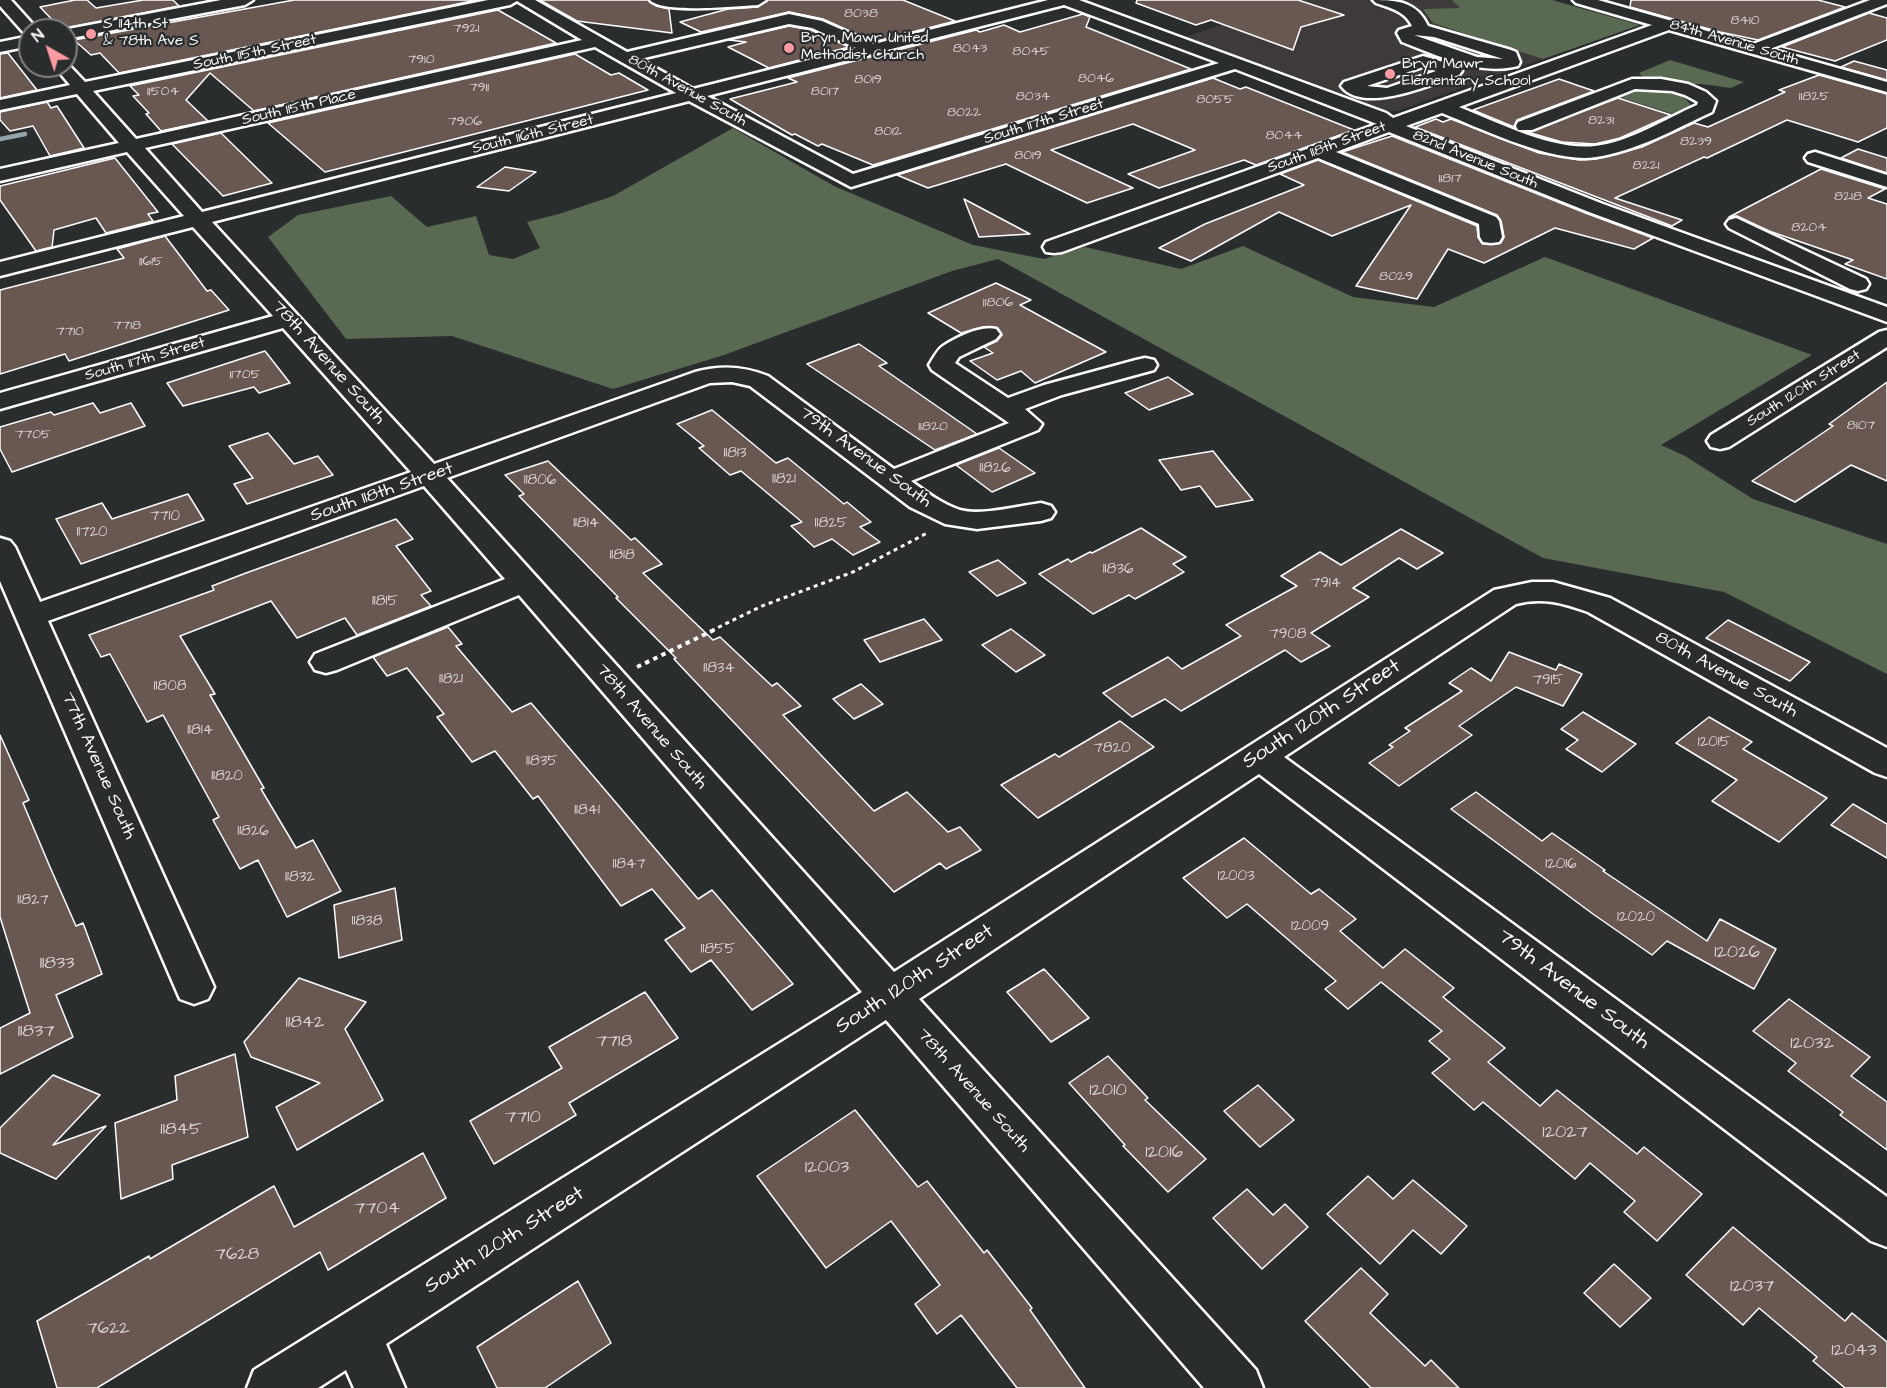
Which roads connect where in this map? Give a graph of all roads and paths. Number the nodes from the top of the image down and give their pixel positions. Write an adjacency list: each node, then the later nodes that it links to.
1 (3, 0): 13 (street)
2 (245, 0): 16 (street)
3 (510, 0): 30 (street, South 115th Street)
4 (524, 0): 18 (street, 80th Avenue South)
5 (658, 0): 6 (street)
6 (758, 0)
7 (1065, 0): 20 (street, 82nd Avenue South); 22 (street, South 116th Street)
8 (1381, 0): 15 (street)
9 (1581, 0): 12 (street, 84th Avenue South)
10 (1617, 0): 12 (street)
11 (1884, 0): 23 (street)
12 (1600, 6): 14 (street, 84th Avenue South)
13 (19, 18)
14 (1668, 25): 23 (street, 84th Avenue South); 27 (street, South 118th Street)
15 (1421, 29): 25 (street); 28 (street)
16 (78, 32)
17 (1210, 36): 20 (street)
18 (598, 41): 24 (street, 80th Avenue South); 40 (street, South 115th Place)
19 (18, 43): 21 (street)
20 (1184, 44): 26 (street, 82nd Avenue South)
21 (0, 47)
22 (872, 49): 24 (street); 35 (street, South 116th Street)
23 (1754, 49): 34 (street, 84th Avenue South)
24 (625, 57): 35 (street, 80th Avenue South)
25 (1478, 62): 28 (street); 29 (street)
26 (1237, 63): 38 (street, 82nd Avenue South); 44 (street, South 117th Street)
27 (1554, 66): 28 (street); 28 (street, South 118th Street)
28 (1512, 67): 29 (street); 37 (street, South 118th Street)
29 (1453, 71): 33 (street)
30 (78, 76)
31 (69, 78): 36 (street, South 115th Street)
32 (73, 78): 40 (street, 78th Avenue South)
33 (1344, 84)
34 (1887, 87)
35 (690, 94): 44 (street, 80th Avenue South); 46 (street, South 116th Street)
36 (0, 105)
37 (1441, 106): 38 (street, South 118th Street); 39 (street)
38 (1389, 125): 41 (street, South 118th Street); 52 (street, 82nd Avenue South)
39 (1525, 126)
40 (130, 146): 43 (street, South 115th Place); 46 (street, 78th Avenue South)
41 (1317, 151): 48 (street); 49 (street, South 118th Street)
42 (1815, 158): 45 (street)
43 (0, 175)
44 (851, 181)
45 (1887, 181)
46 (198, 220): 50 (street, South 116th Street); 53 (street, 78th Avenue South)
47 (1736, 224): 51 (street)
48 (1491, 237)
49 (1054, 247)
50 (0, 269)
51 (1887, 298)
52 (1887, 315)
53 (289, 319): 58 (street, South 117th Street); 61 (street, 78th Avenue South)
54 (988, 334): 59 (street)
55 (1887, 337): 60 (street, South 120th Street)
56 (1145, 365): 59 (street)
57 (732, 374): 61 (street, South 118th Street); 62 (street, 79th Avenue South)
58 (0, 401)
59 (1005, 408): 62 (street)
60 (1720, 441)
61 (430, 476): 66 (street, 78th Avenue South); 68 (street, South 118th Street)
62 (892, 479): 64 (street, 79th Avenue South)
63 (1041, 512): 64 (street, 79th Avenue South)
64 (945, 515): 70 (path)
65 (0, 547): 68 (street, 77th Avenue South)
66 (524, 582): 69 (street); 70 (street, 78th Avenue South)
67 (1562, 592): 71 (street, South 120th Street); 72 (street, 80th Avenue South)
68 (32, 616): 73 (street, 77th Avenue South)
69 (326, 662)
70 (609, 680): 74 (street, 78th Avenue South)
71 (1259, 756): 74 (street, South 120th Street); 75 (street, 79th Avenue South)
72 (1887, 764)
73 (194, 987)
74 (889, 997): 76 (street, South 120th Street); 79 (street, 78th Avenue South)
75 (1887, 1225)
76 (356, 1335): 77 (street, South 120th Street); 78 (street)
77 (272, 1388)
78 (380, 1388)
79 (1238, 1388)

